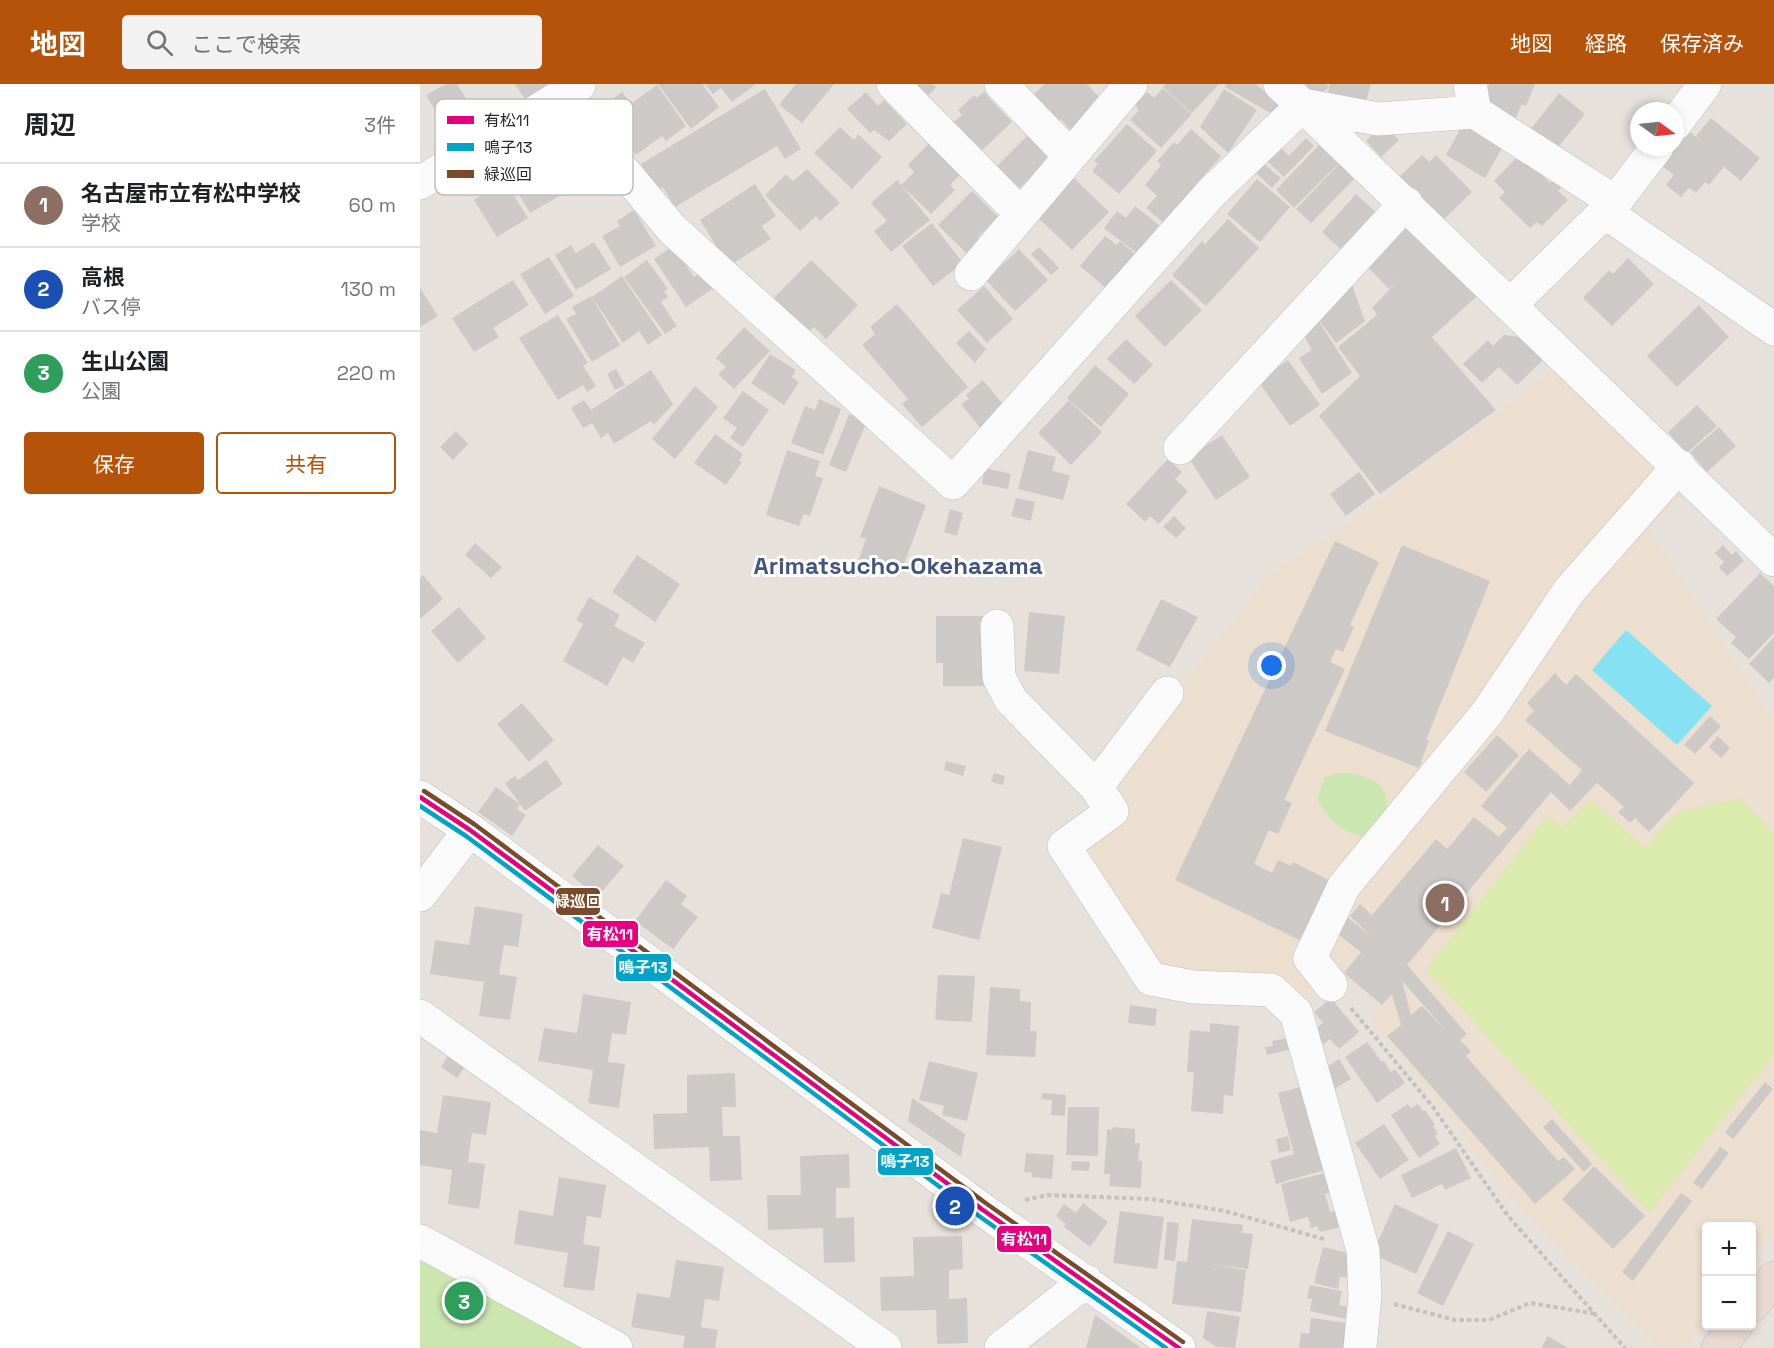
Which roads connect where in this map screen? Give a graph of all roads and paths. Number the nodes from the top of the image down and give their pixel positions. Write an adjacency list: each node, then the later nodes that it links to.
1 (893, 84): 17 (street)
2 (1001, 84): 10 (street)
3 (1131, 84): 10 (street)
4 (1705, 84): 9 (street)
5 (570, 90): 8 (street)
6 (1292, 94): 7 (street); 13 (street); 15 (street)
7 (1473, 98): 16 (street)
8 (555, 99)
9 (1684, 112)
10 (1070, 156): 17 (street)
11 (1650, 156): 16 (street)
12 (435, 174): 14 (street)
13 (633, 176)
14 (420, 183)
15 (1406, 203): 19 (street); 21 (street)
16 (1610, 207): 19 (street); 20 (street)
17 (1021, 214): 18 (street)
18 (971, 274)
19 (1510, 305): 22 (street)
20 (1774, 329)
21 (1180, 448)
22 (1678, 466): 23 (street); 30 (street)
23 (1774, 560)
24 (997, 626): 26 (street)
25 (1167, 693): 26 (street)
26 (1096, 787): 34 (street)
27 (420, 797): 28 (street)
28 (471, 830): 29 (street); 36 (street)
29 (420, 895)
30 (1331, 985): 39 (path)
31 (420, 1016): 42 (street)
32 (1020, 1201): 34 (path)
33 (420, 1241): 41 (street)
34 (1363, 1250): 37 (street)
35 (1774, 1278): 38 (highway)
36 (1086, 1281): 43 (street); 44 (street)
37 (1365, 1296): 39 (path); 45 (street)
38 (1756, 1301)
39 (1597, 1314): 46 (path)
40 (1733, 1330): 47 (highway)
41 (616, 1348)
42 (885, 1348)
43 (1001, 1348)
44 (1179, 1348)
45 (1360, 1348)
46 (1625, 1348)
47 (1718, 1348)

